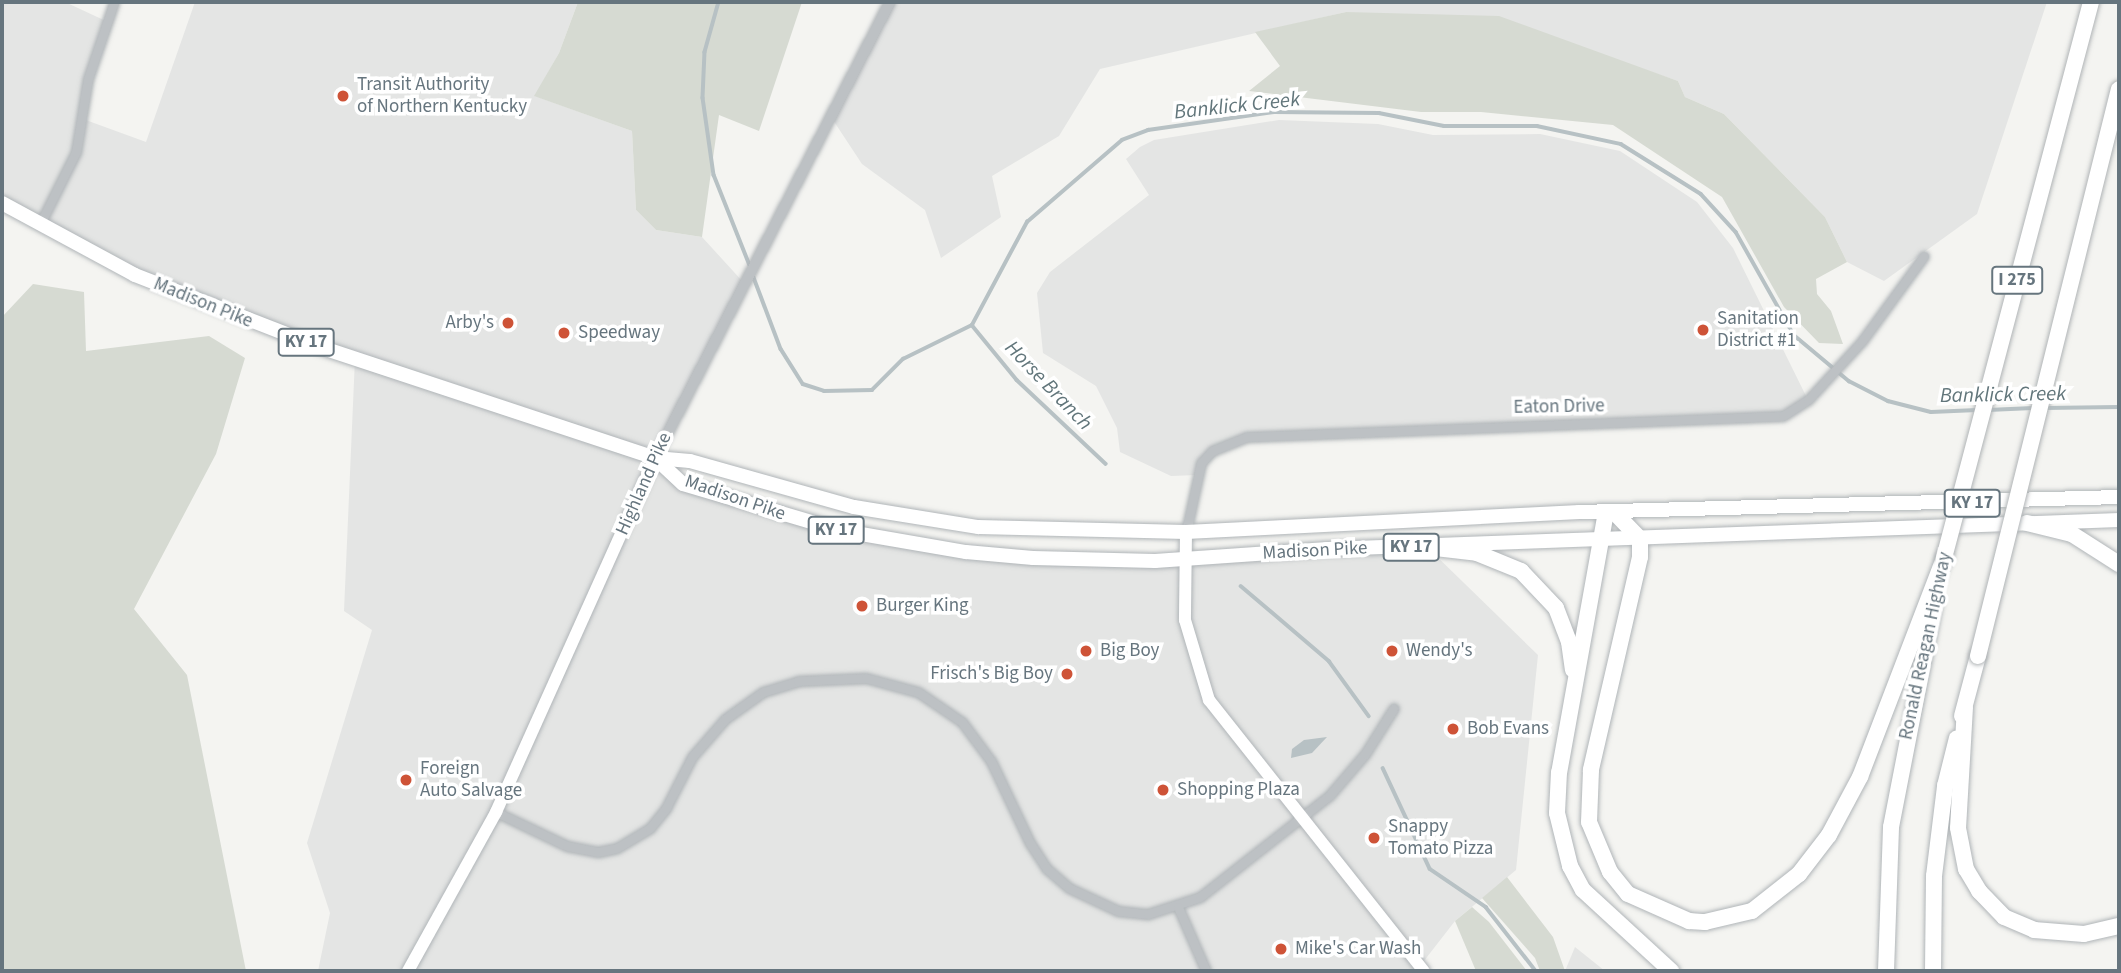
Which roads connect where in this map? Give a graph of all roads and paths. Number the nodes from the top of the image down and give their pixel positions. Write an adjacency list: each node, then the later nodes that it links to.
1 (114, 2): 6 (street)
2 (890, 2): 8 (street, Highland Pike)
3 (2091, 2): 17 (highway, Ronald Reagan Highway / I 275, bridge)
4 (2119, 89): 21 (highway, I 275, bridge)
5 (2, 203): 6 (main road, Madison Pike / KY 17)
6 (40, 224): 8 (main road, Madison Pike / KY 17)
7 (1924, 256): 13 (street, Eaton Drive)
8 (655, 458): 13 (main road, Madison Pike / KY 17); 18 (main road, Madison Pike / KY 17); 23 (main road, Highland Pike)
9 (2119, 497): 10 (main road, Madison Pike / KY 17)
10 (1610, 512): 13 (main road, Madison Pike / KY 17); 14 (highway); 15 (highway)
11 (2119, 520): 12 (main road, Madison Pike / KY 17)
12 (2026, 523): 15 (main road, Madison Pike / KY 17); 19 (highway)
13 (1186, 532): 18 (main road)
14 (1601, 538): 15 (main road, Madison Pike / KY 17); 16 (main road, Madison Pike / KY 17); 20 (highway)
15 (1640, 540): 17 (highway)
16 (1427, 547): 18 (main road, Madison Pike / KY 17); 20 (highway)
17 (1944, 558): 31 (highway, Ronald Reagan Highway / I 275)
18 (1183, 559): 24 (main road)
19 (2119, 564)
20 (1574, 691): 30 (highway)
21 (1965, 707): 26 (highway); 32 (highway, I 275)
22 (1394, 708): 24 (street)
23 (496, 812): 25 (street); 27 (main road, Highland Pike)
24 (1297, 817): 25 (street); 29 (main road)
25 (1178, 907): 28 (street)
26 (2119, 926)
27 (408, 971)
28 (1206, 971)
29 (1424, 971)
30 (1671, 971)
31 (1886, 971)
32 (1933, 971)

